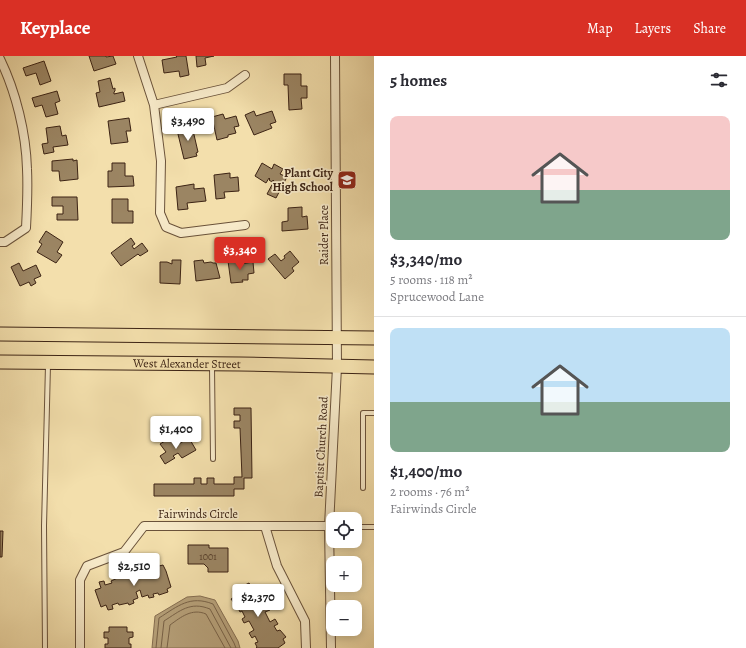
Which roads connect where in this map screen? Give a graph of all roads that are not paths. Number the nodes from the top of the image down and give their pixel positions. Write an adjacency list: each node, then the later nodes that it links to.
1 (138, 56): 5 (street)
2 (335, 56): 9 (street, Raider Place)
3 (0, 59): 7 (street)
4 (245, 75): 5 (street)
5 (154, 105): 6 (street)
6 (245, 225)
7 (0, 242)
8 (0, 334): 9 (main road)
9 (337, 338): 10 (main road); 14 (street, Raider Place)
10 (374, 338)
11 (0, 362): 12 (main road, West Alexander Street)
12 (48, 363): 13 (main road, West Alexander Street); 25 (lane)
13 (212, 364): 14 (main road, West Alexander Street); 17 (lane)
14 (337, 367): 15 (main road, West Alexander Street); 19 (street, Baptist Church Road)
15 (374, 367)
16 (374, 413): 18 (lane)
17 (213, 459)
18 (363, 488)
19 (332, 512)
20 (265, 526): 21 (street, Fairwinds Circle); 26 (street, Fairwinds Circle); 27 (street)
21 (326, 526)
22 (362, 526): 23 (lane)
23 (374, 527)
24 (331, 548): 28 (street, Baptist Church Road)
25 (45, 648)
26 (80, 648)
27 (306, 648)
28 (331, 648)

